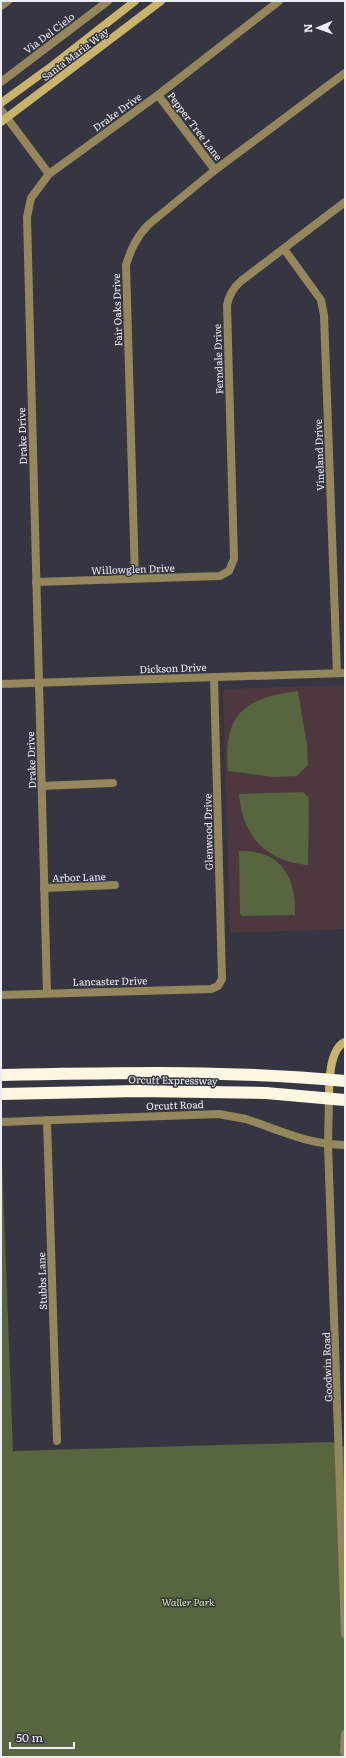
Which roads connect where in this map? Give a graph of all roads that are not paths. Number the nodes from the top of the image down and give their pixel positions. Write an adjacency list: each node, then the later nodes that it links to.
1 (8, 1): 6 (street)
2 (108, 1): 8 (street, Via Del Cielo)
3 (136, 1): 10 (main road, Santa Maria Way)
4 (280, 1): 9 (street, Drake Drive)
5 (160, 2): 12 (main road, Santa Maria Way)
6 (1, 6)
7 (345, 73): 13 (street, Fair Oaks Drive)
8 (1, 82)
9 (158, 94): 13 (street, Pepper Tree Lane); 14 (street, Drake Drive)
10 (1, 103)
11 (1, 110): 12 (street)
12 (4, 120): 14 (street)
13 (215, 170): 18 (street, Fair Oaks Drive)
14 (49, 174): 19 (street, Drake Drive)
15 (345, 202): 16 (street, Ferndale Drive)
16 (284, 249): 17 (street, Ferndale Drive); 20 (street, Vineland Drive)
17 (229, 571): 18 (street, Willowglen Drive)
18 (135, 578): 19 (street, Willowglen Drive)
19 (36, 582): 22 (street, Drake Drive)
20 (341, 673): 21 (street, Dickson Drive)
21 (214, 677): 22 (street, Dickson Drive); 28 (street, Glenwood Drive)
22 (39, 682): 23 (street, Dickson Drive); 25 (street, Drake Drive)
23 (1, 684)
24 (113, 783): 25 (street)
25 (42, 786): 27 (street, Drake Drive)
26 (114, 886): 27 (street, Arbor Lane)
27 (44, 888): 29 (street, Drake Drive)
28 (218, 986): 29 (street, Lancaster Drive)
29 (47, 993): 30 (street, Lancaster Drive)
30 (1, 995)
31 (345, 1042): 33 (main road)
32 (1, 1076): 33 (highway, Orcutt Expressway)
33 (329, 1079): 34 (highway, Orcutt Expressway); 36 (main road)
34 (345, 1081)
35 (1, 1094): 36 (highway, Orcutt Expressway)
36 (329, 1098): 37 (highway, Orcutt Expressway); 40 (street, Goodwin Road)
37 (345, 1100)
38 (47, 1120): 39 (street, Orcutt Road); 40 (street, Orcutt Road); 43 (street, Stubbs Lane)
39 (1, 1122)
40 (328, 1145): 41 (street, Orcutt Road); 42 (street, Goodwin Road)
41 (345, 1145)
42 (342, 1436): 44 (street, Goodwin Road)
43 (57, 1441)
44 (345, 1634)
45 (345, 1734): 46 (street)
46 (344, 1752)

